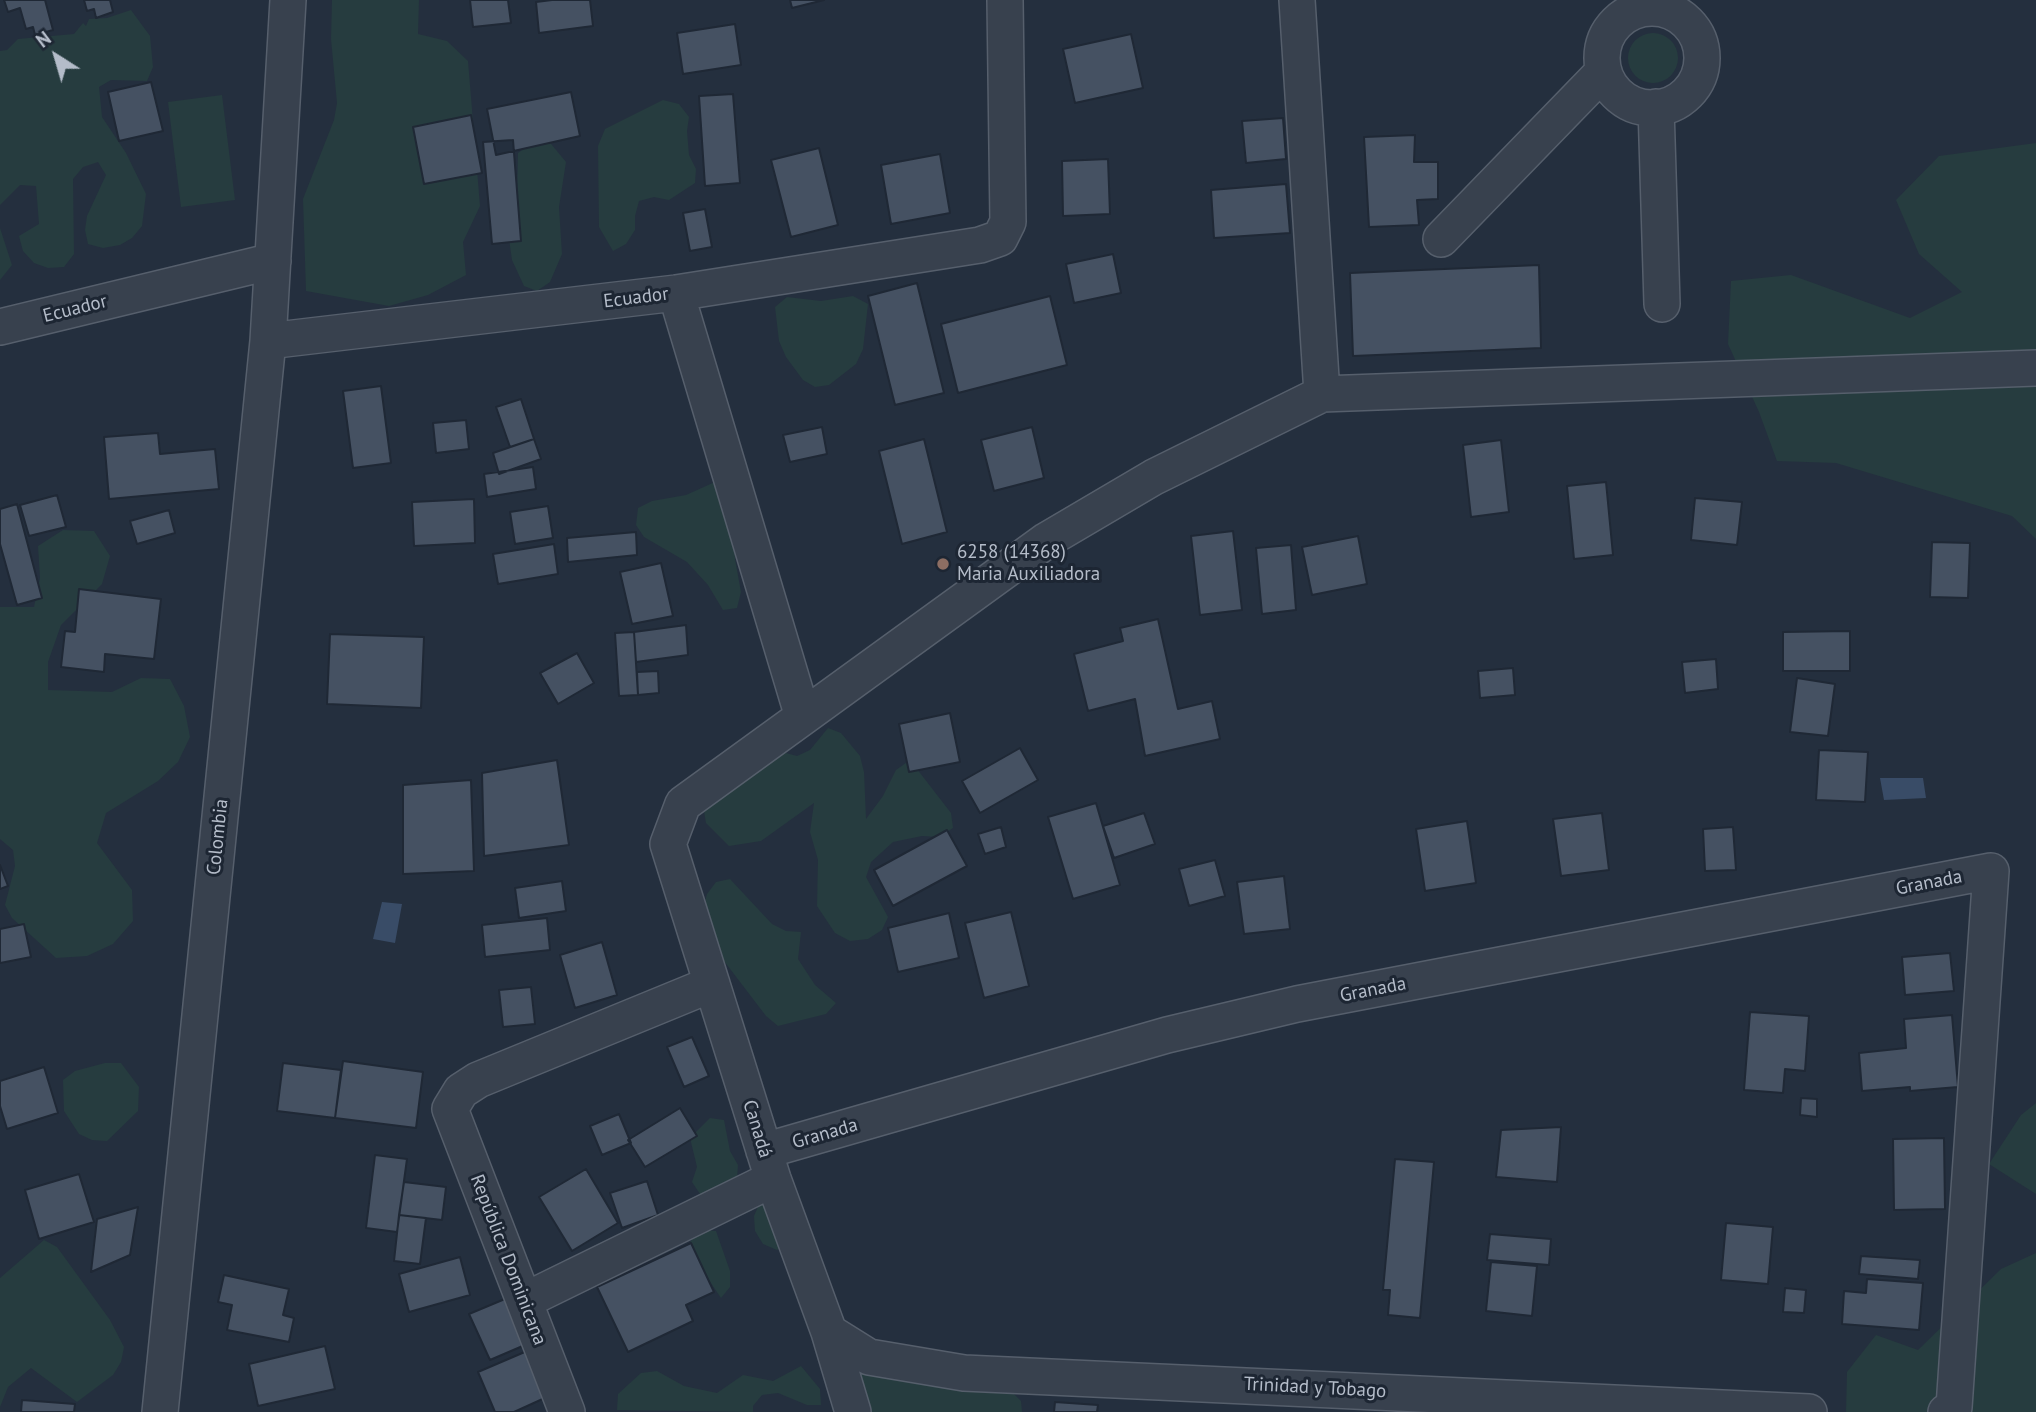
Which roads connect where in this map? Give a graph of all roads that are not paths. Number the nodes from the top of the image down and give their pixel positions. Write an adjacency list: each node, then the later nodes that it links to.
1 (288, 0): 8 (street, Colombia)
2 (1005, 0): 9 (street, Ecuador)
3 (1297, 0): 14 (street)
4 (1654, 3): 5 (street); 6 (street)
5 (1603, 72): 6 (street); 7 (street)
6 (1656, 107): 10 (street)
7 (1441, 239)
8 (273, 261): 11 (street, Ecuador); 12 (street, Colombia)
9 (676, 293): 12 (street, Ecuador); 15 (street)
10 (1662, 304)
11 (0, 327)
12 (268, 341): 21 (street, Colombia)
13 (2036, 369): 14 (street)
14 (1322, 394): 15 (street)
15 (803, 717): 16 (street, Canadá)
16 (712, 984): 17 (street, Canadá); 18 (street, República Dominicana)
17 (769, 1165): 18 (street, Granada); 19 (street, Canadá); 20 (street, Granada)
18 (524, 1301): 22 (street, República Dominicana)
19 (829, 1332): 23 (street, Canadá); 24 (street, Trinidad y Tobago)
20 (1950, 1409)
21 (160, 1412)
22 (567, 1412)
23 (853, 1412)
24 (1809, 1412)

